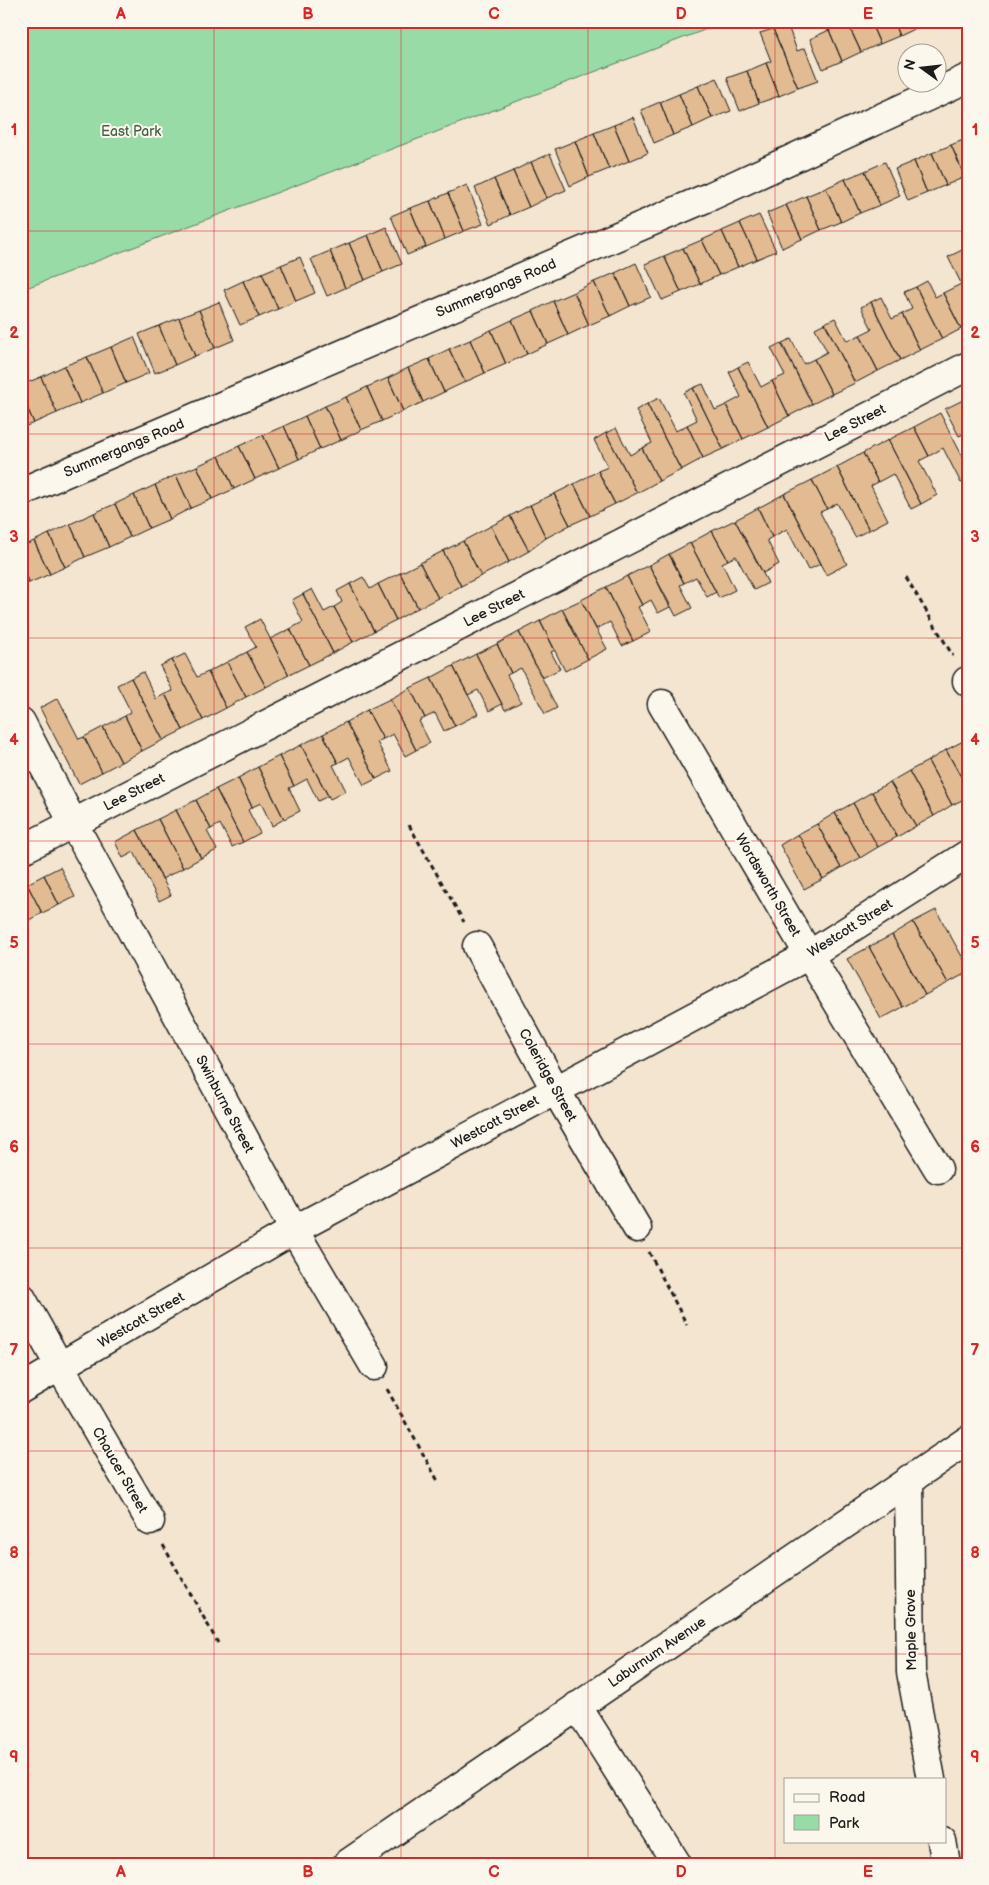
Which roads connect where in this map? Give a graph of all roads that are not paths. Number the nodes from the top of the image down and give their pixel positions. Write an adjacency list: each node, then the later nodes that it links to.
1 (968, 78): 3 (street, Summergangs Road)
2 (968, 366): 6 (street, Lee Street)
3 (21, 492)
4 (662, 704): 10 (street, Wordsworth Street)
5 (21, 722): 6 (street, Swinburne Street)
6 (73, 823): 7 (street, Lee Street); 14 (street, Swinburne Street)
7 (21, 850)
8 (968, 854): 10 (street, Westcott Street)
9 (477, 946): 11 (street, Coleridge Street)
10 (809, 955): 11 (street, Westcott Street); 12 (street, Wordsworth Street)
11 (555, 1089): 13 (street, Coleridge Street); 14 (street, Westcott Street)
12 (938, 1169)
13 (637, 1228)
14 (294, 1230): 16 (street, Swinburne Street); 17 (street, Westcott Street)
15 (21, 1297): 17 (street, Chaucer Street)
16 (374, 1366)
17 (60, 1368): 18 (street, Westcott Street); 21 (street, Chaucer Street)
18 (21, 1389)
19 (968, 1440): 20 (street, Laburnum Avenue)
20 (909, 1479): 22 (street, Laburnum Avenue); 23 (street, Maple Grove)
21 (150, 1521)
22 (577, 1706): 25 (street, Laburnum Avenue); 26 (street)
23 (931, 1778)
24 (942, 1842): 27 (street)
25 (347, 1864)
26 (677, 1864)
27 (946, 1864)

